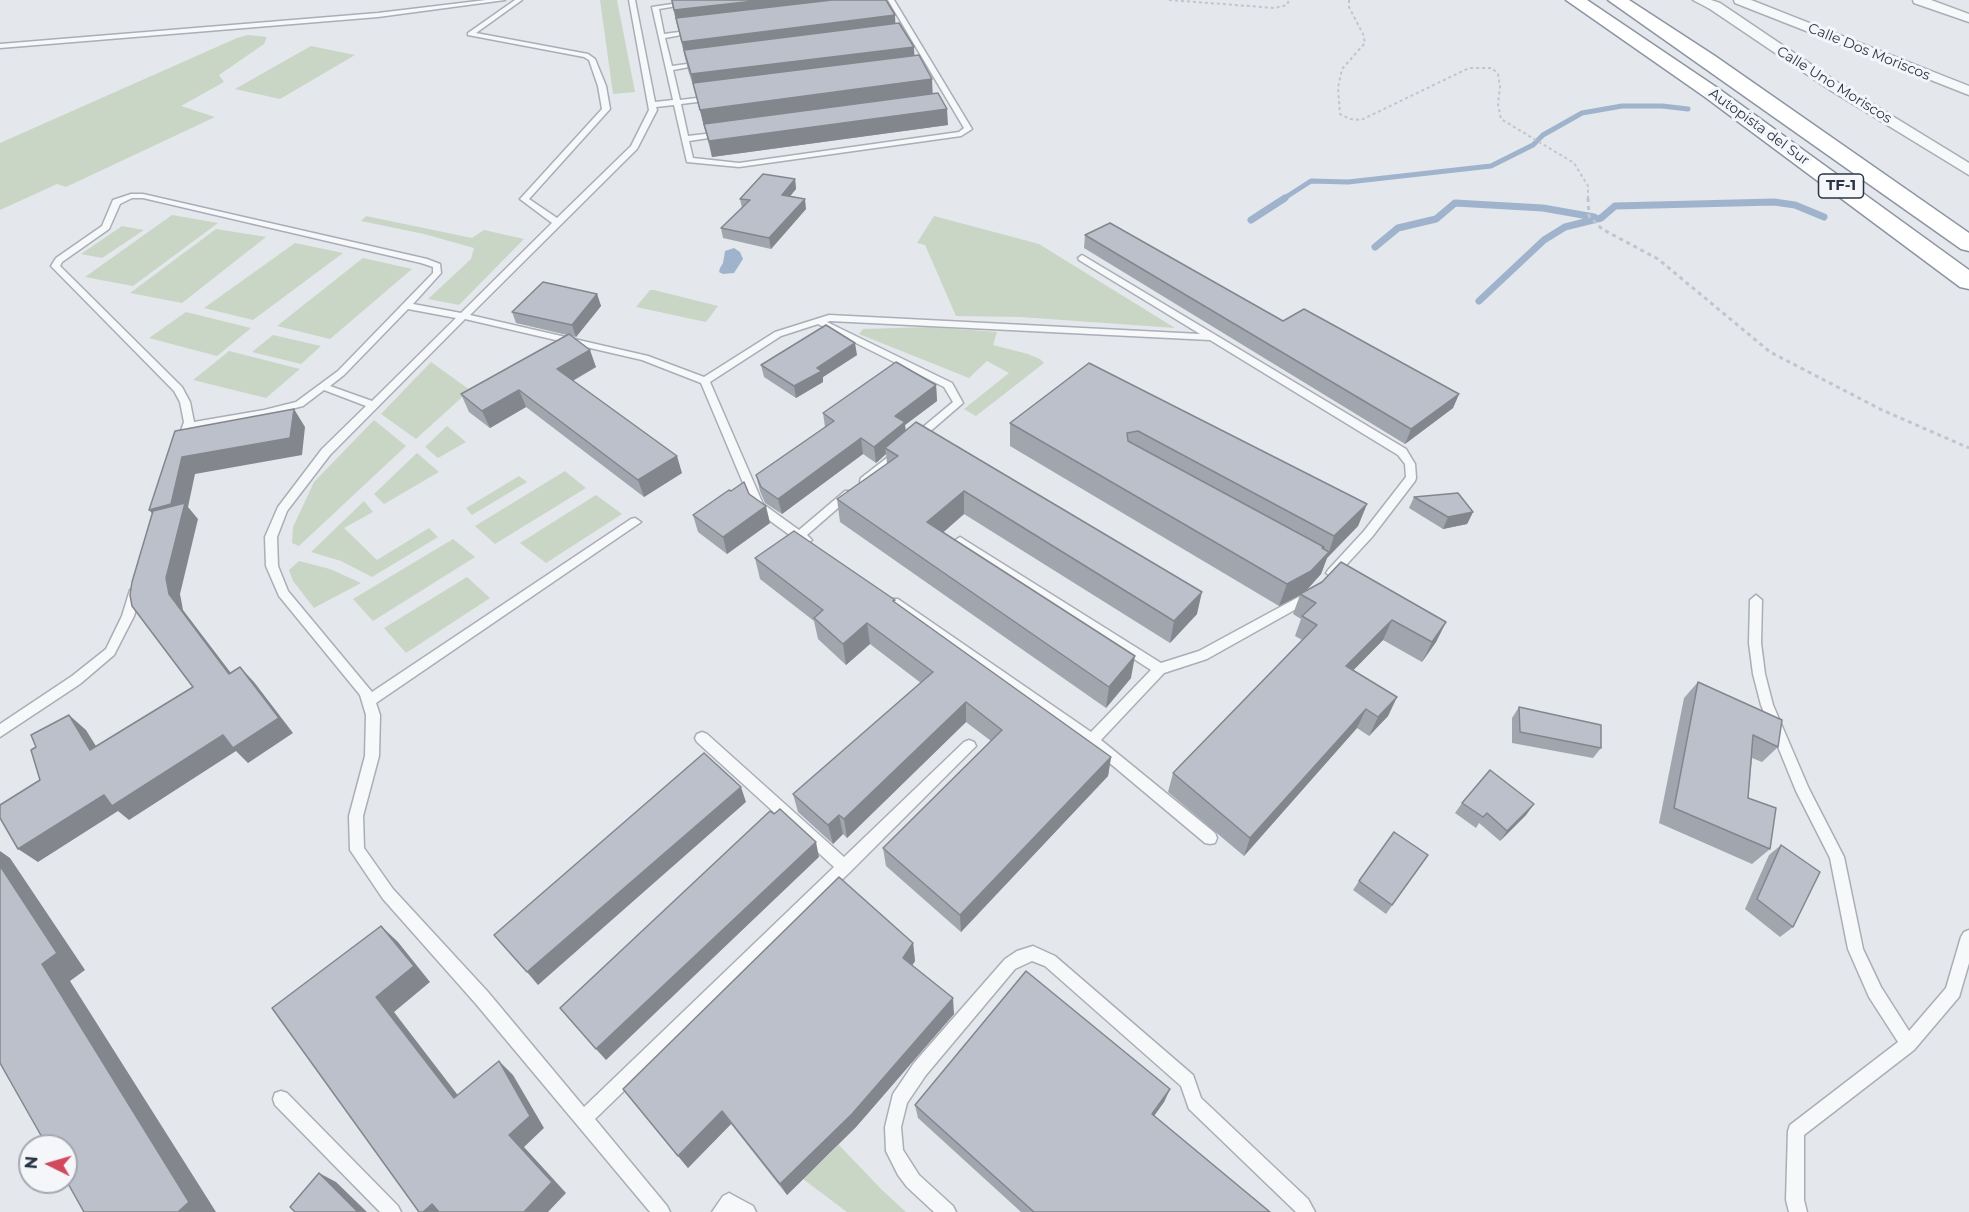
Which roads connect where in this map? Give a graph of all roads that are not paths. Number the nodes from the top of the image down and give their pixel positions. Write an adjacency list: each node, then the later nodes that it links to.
1 (502, 0): 20 (lane)
2 (519, 0): 35 (lane)
3 (632, 0): 31 (lane)
4 (891, 0): 13 (lane)
5 (1575, 0): 26 (highway, Autopista del Sur / TF-1)
6 (1617, 0): 36 (highway, Autopista del Sur / TF-1)
7 (1699, 0): 12 (street, Calle Uno Moriscos)
8 (1919, 0): 15 (street)
9 (699, 2): 11 (lane)
10 (1734, 2): 12 (street, Calle Dos Moriscos); 25 (street, Calle Dos Moriscos)
11 (656, 4): 17 (lane)
12 (1715, 6): 34 (street, Calle Uno Moriscos)
13 (896, 8): 14 (lane); 18 (lane)
14 (884, 10)
15 (1969, 18)
16 (697, 32): 17 (lane)
17 (662, 36): 22 (lane)
18 (913, 38): 19 (lane); 23 (lane)
19 (902, 39)
20 (0, 46)
21 (705, 64): 22 (lane)
22 (670, 68): 29 (lane)
23 (932, 69): 24 (lane); 28 (lane)
24 (921, 71)
25 (1969, 91)
26 (1712, 93): 38 (highway, Autopista del Sur / TF-1); 39 (highway)
27 (725, 97): 29 (lane)
28 (952, 102): 30 (lane); 33 (lane)
29 (679, 103): 31 (lane); 33 (lane)
30 (940, 104)
31 (652, 105): 35 (lane)
32 (732, 132): 33 (lane)
33 (686, 139)
34 (1969, 170)
35 (558, 223): 41 (lane)
36 (1969, 244)
37 (1082, 258): 43 (lane)
38 (1969, 282)
39 (1969, 303)
40 (406, 306): 41 (lane); 45 (lane); 47 (lane)
41 (464, 316): 44 (lane); 46 (lane)
42 (819, 321): 43 (lane); 44 (lane); 50 (lane)
43 (1213, 337): 56 (lane)
44 (705, 381): 50 (lane)
45 (324, 387): 46 (lane); 47 (lane)
46 (373, 405): 57 (lane)
47 (187, 427): 48 (lane)
48 (177, 460)
49 (635, 522): 57 (lane)
50 (799, 536): 52 (lane)
51 (960, 541): 56 (lane)
52 (819, 549)
53 (139, 583): 58 (lane)
54 (887, 597): 60 (lane)
55 (1756, 600): 65 (lane)
56 (1160, 669): 60 (lane)
57 (369, 701): 67 (lane)
58 (0, 731)
59 (702, 738): 63 (lane)
60 (1092, 740): 62 (lane)
61 (969, 747): 63 (lane)
62 (1210, 838)
63 (845, 867): 67 (lane)
64 (1969, 937): 65 (lane)
65 (1908, 1044): 74 (lane)
66 (280, 1099): 68 (lane)
67 (583, 1119): 69 (lane)
68 (392, 1212)
69 (661, 1212)
70 (721, 1212): 71 (lane)
71 (747, 1212)
72 (947, 1212): 73 (lane)
73 (1306, 1212)
74 (1798, 1212)

